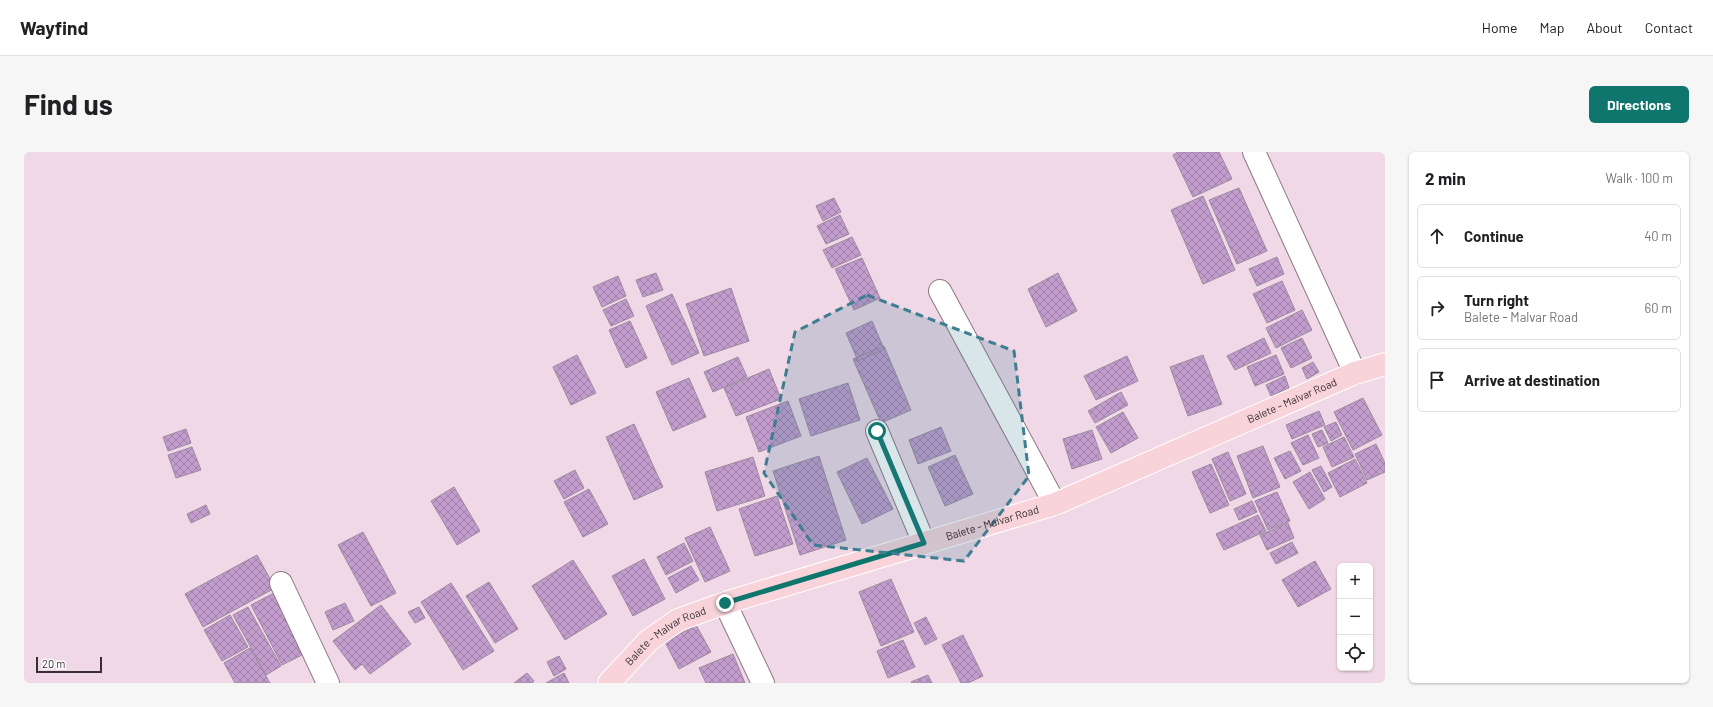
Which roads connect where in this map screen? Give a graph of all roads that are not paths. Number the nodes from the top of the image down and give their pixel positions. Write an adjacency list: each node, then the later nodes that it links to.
1 (1254, 152): 4 (street)
2 (940, 291): 6 (street)
3 (1385, 364): 4 (main road, Balete - Malvar Road)
4 (1355, 373): 6 (main road, Balete - Malvar Road)
5 (877, 431): 7 (street)
6 (1055, 504): 7 (main road, Balete - Malvar Road)
7 (924, 543): 9 (main road, Balete - Malvar Road)
8 (281, 583): 10 (street)
9 (725, 603): 11 (main road, Balete - Malvar Road); 12 (street)
10 (328, 683)
11 (608, 683)
12 (763, 683)

